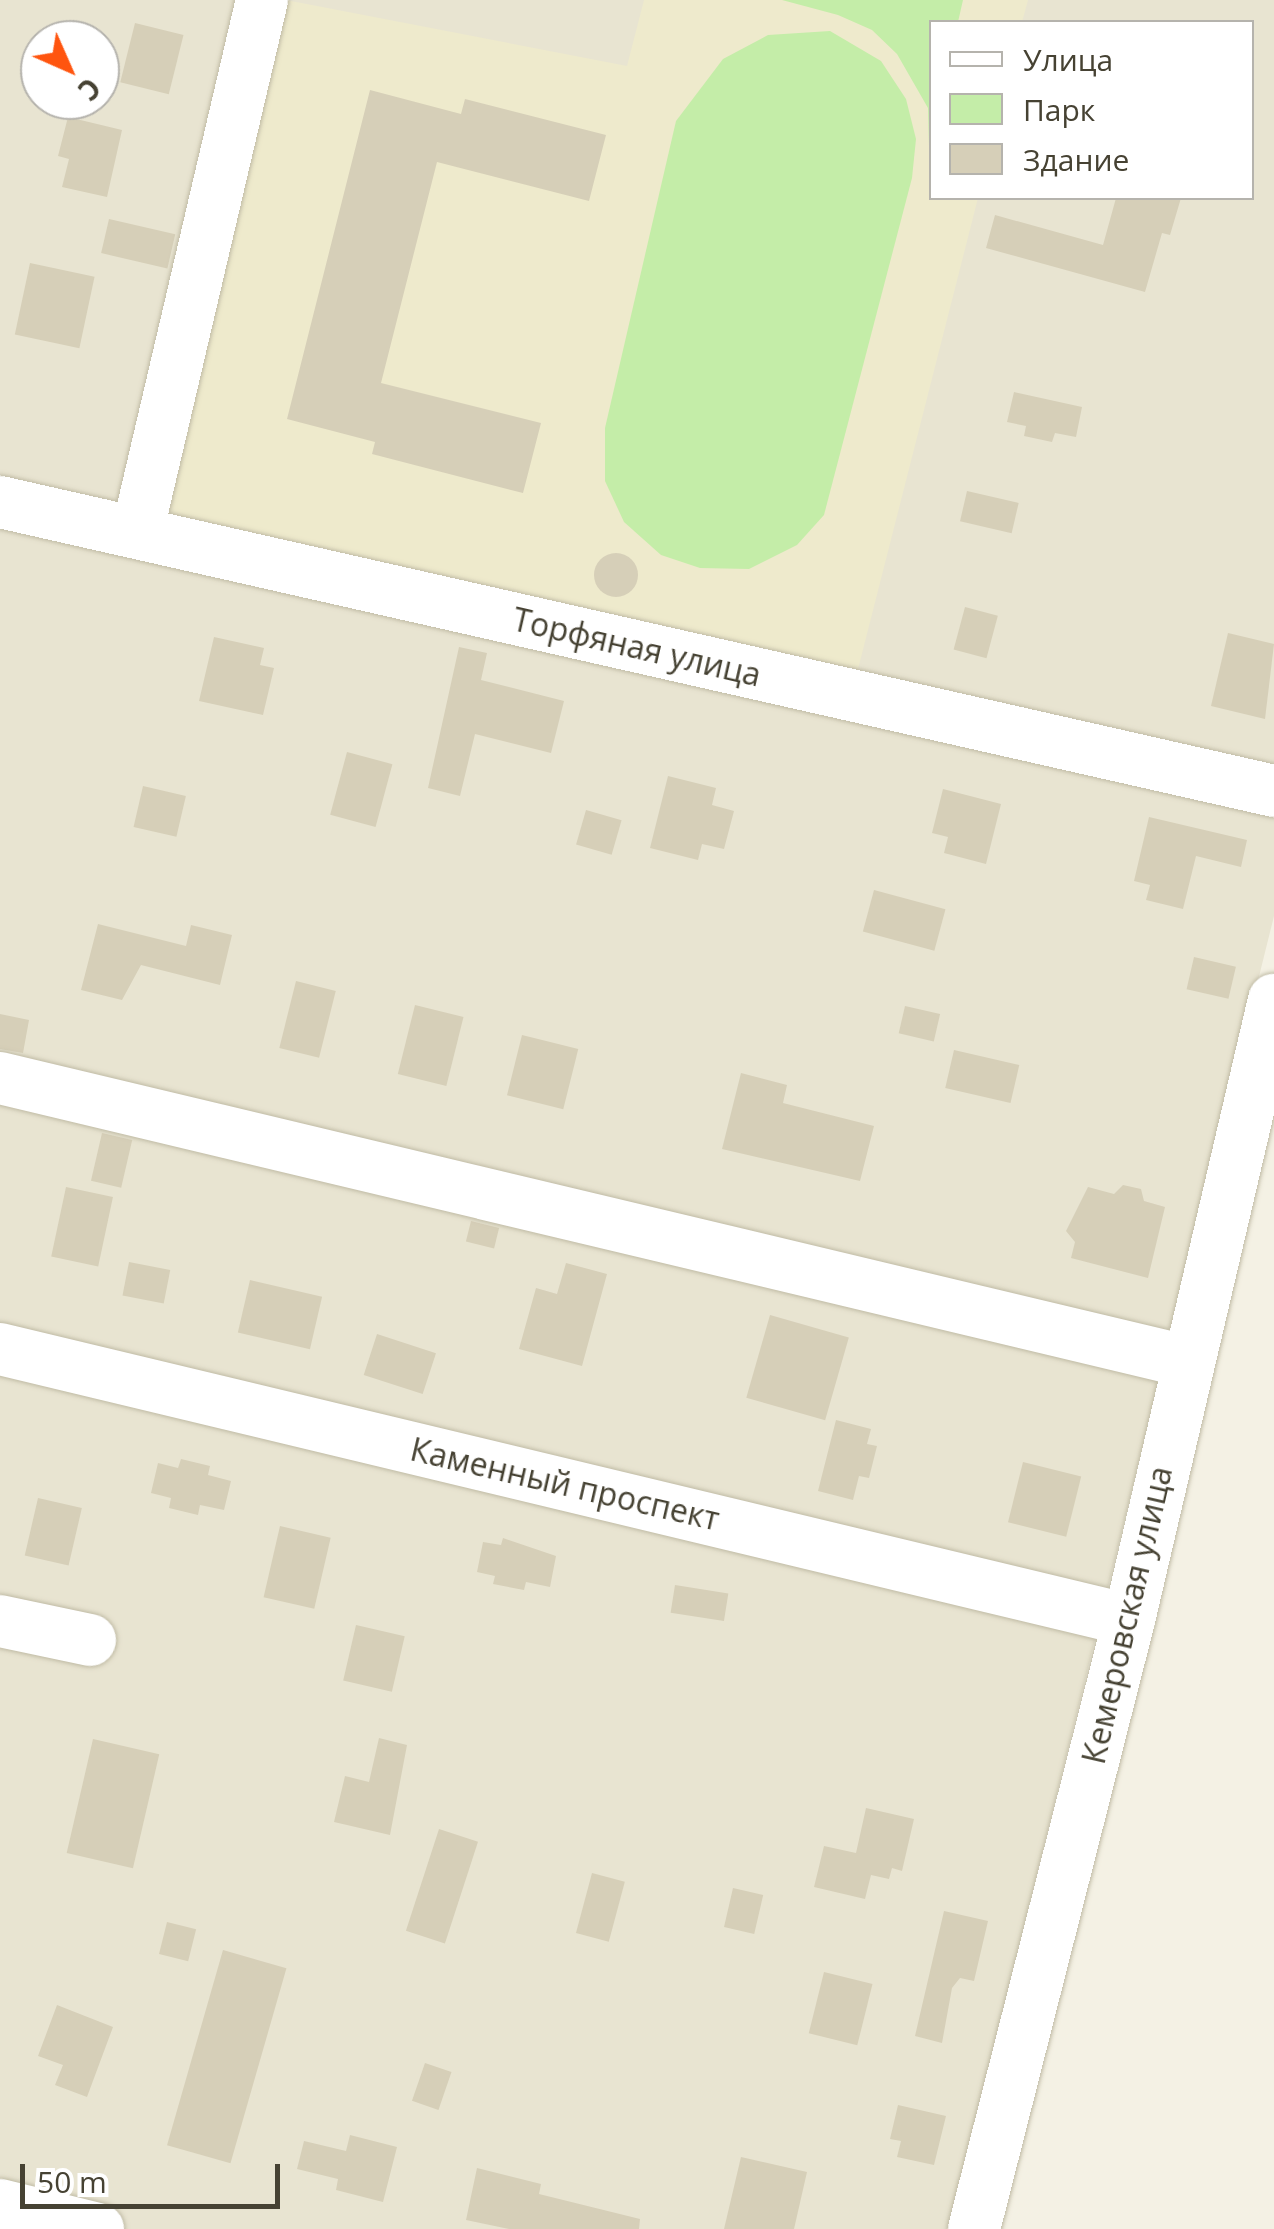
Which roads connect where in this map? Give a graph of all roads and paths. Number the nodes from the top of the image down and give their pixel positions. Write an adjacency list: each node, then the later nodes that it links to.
1 (262, 0): 3 (street)
2 (0, 502): 3 (street, Торфяная улица)
3 (137, 533): 4 (street, Торфяная улица)
4 (1274, 791)
5 (1274, 1000): 8 (street, Кемеровская улица)
6 (0, 1078): 8 (street)
7 (0, 1349): 9 (street, Каменный проспект)
8 (1185, 1360): 9 (street, Кемеровская улица)
9 (1129, 1620): 14 (street, Кемеровская улица)
10 (0, 1621): 11 (street)
11 (90, 1640)
12 (0, 2205): 13 (street)
13 (98, 2229)
14 (974, 2229)

